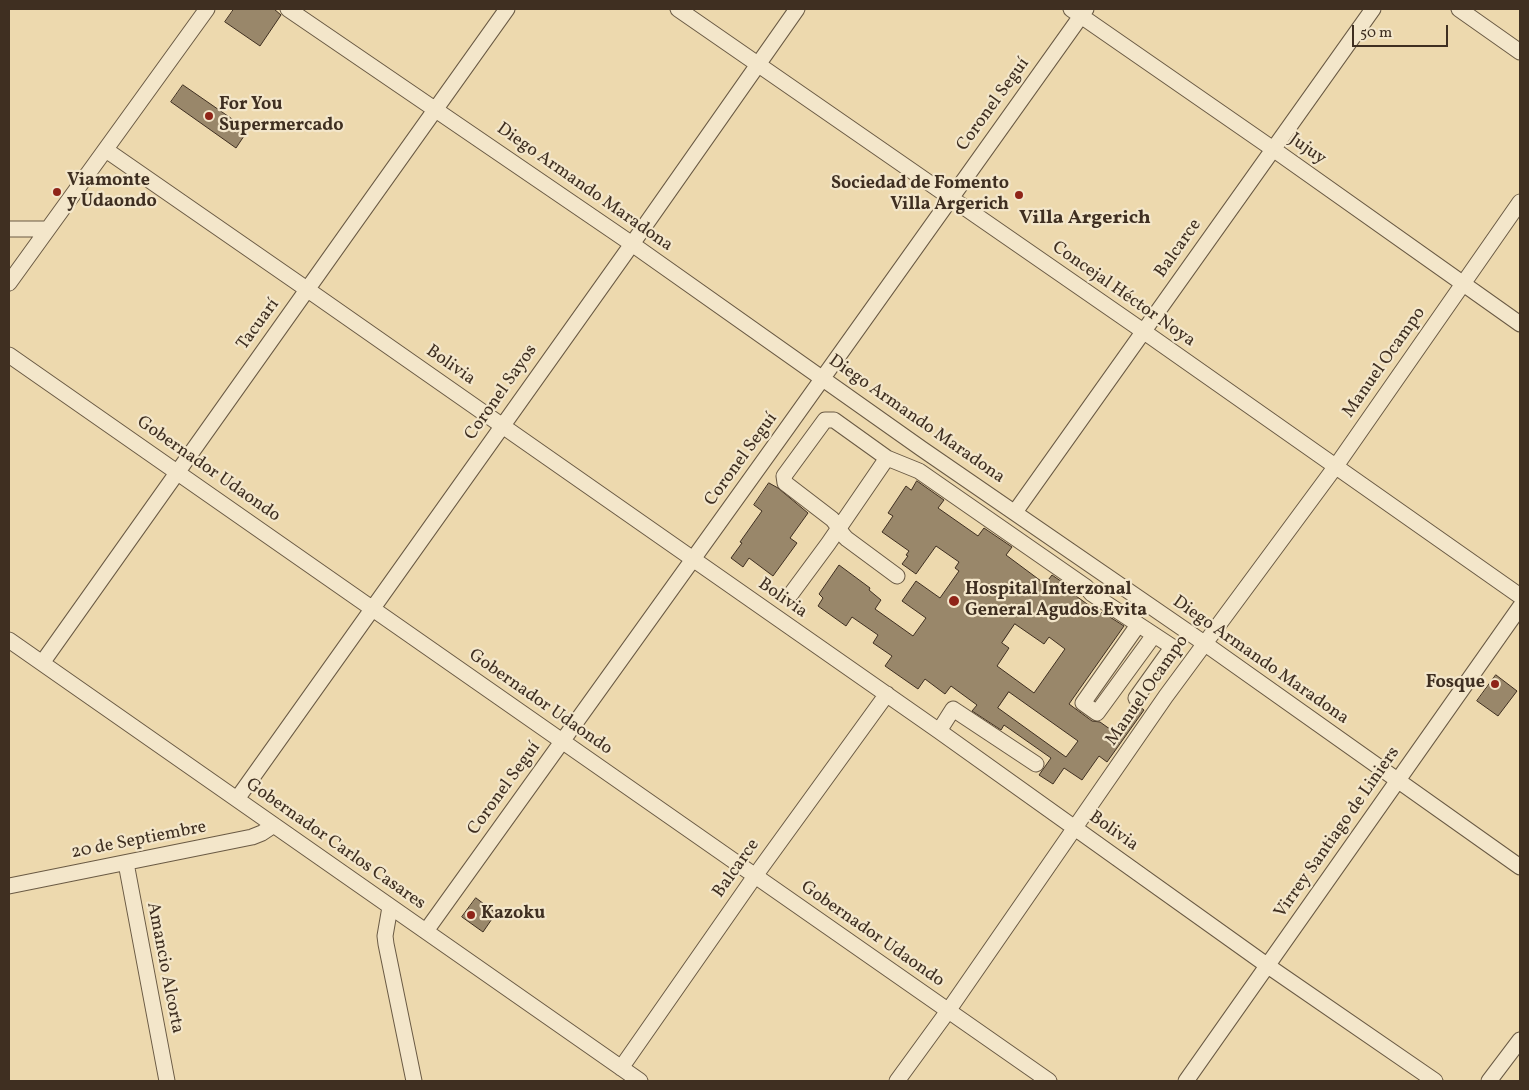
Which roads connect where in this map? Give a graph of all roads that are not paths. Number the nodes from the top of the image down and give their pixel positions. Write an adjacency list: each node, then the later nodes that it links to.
1 (207, 9): 13 (street)
2 (288, 9): 11 (street, Diego Armando Maradona)
3 (507, 9): 11 (street, Tacuarí)
4 (678, 9): 10 (street, Concejal Héctor Noya)
5 (797, 9): 10 (street, Coronel Sayos)
6 (1373, 9): 12 (street, Balcarce)
7 (1459, 9): 9 (street)
8 (1079, 11): 12 (street, Jujuy); 14 (street, Coronel Seguí)
9 (1520, 52)
10 (758, 64): 14 (street, Concejal Héctor Noya); 18 (street, Coronel Sayos)
11 (436, 109): 18 (street, Diego Armando Maradona); 21 (street, Tacuarí)
12 (1273, 149): 20 (street, Jujuy); 23 (street, Balcarce)
13 (106, 150): 17 (street); 21 (street, Bolivia)
14 (950, 198): 23 (street, Concejal Héctor Noya); 25 (street, Coronel Seguí)
15 (1520, 202): 20 (street, Manuel Ocampo)
16 (9, 229): 17 (street)
17 (47, 229): 19 (street)
18 (632, 244): 25 (street, Diego Armando Maradona); 26 (street, Coronel Sayos)
19 (9, 283)
20 (1463, 283): 22 (street, Jujuy); 31 (street, Manuel Ocampo)
21 (308, 290): 26 (street, Bolivia); 33 (street, Tacuarí)
22 (1520, 324)
23 (1143, 331): 31 (street, Concejal Héctor Noya); 34 (street, Balcarce)
24 (9, 355): 33 (street, Gobernador Udaondo)
25 (823, 378): 27 (street, Coronel Seguí); 29 (street, Diego Armando Maradona)
26 (502, 426): 36 (street, Bolivia); 43 (street, Coronel Sayos)
27 (786, 431): 28 (street); 36 (street, Coronel Seguí)
28 (805, 445): 30 (street); 35 (street)
29 (922, 449): 32 (street); 34 (street, Diego Armando Maradona)
30 (887, 458): 32 (street); 35 (street)
31 (1336, 466): 41 (street, Concejal Héctor Noya); 47 (street, Manuel Ocampo)
32 (910, 467): 39 (street)
33 (177, 471): 43 (street, Gobernador Udaondo); 49 (street, Tacuarí)
34 (1015, 512): 37 (street, Diego Armando Maradona)
35 (839, 528): 38 (street); 40 (street)
36 (693, 559): 52 (street, Bolivia); 56 (street, Coronel Seguí)
37 (1100, 572): 39 (street); 47 (street, Diego Armando Maradona)
38 (898, 576)
39 (1088, 590): 44 (street)
40 (791, 594)
41 (1520, 596)
42 (1520, 607): 58 (street, Virrey Santiago de Liniers)
43 (374, 608): 56 (street, Gobernador Udaondo); 59 (street, Coronel Sayos)
44 (1138, 625): 45 (street); 48 (street)
45 (1154, 635): 50 (street); 51 (street)
46 (9, 640): 49 (street, Gobernador Carlos Casares)
47 (1204, 643): 53 (street, Manuel Ocampo); 58 (street, Diego Armando Maradona)
48 (1113, 660): 50 (street); 50 (street)
49 (42, 663): 59 (street, Gobernador Carlos Casares)
50 (1128, 671): 51 (street)
51 (1146, 683): 53 (street); 54 (street)
52 (886, 694): 55 (street, Bolivia); 64 (street, Balcarce)
53 (1166, 696): 61 (street, Manuel Ocampo)
54 (1136, 698)
55 (939, 731): 57 (street); 61 (street, Bolivia)
56 (563, 742): 64 (street, Gobernador Udaondo); 67 (street, Coronel Seguí)
57 (1036, 764)
58 (1398, 780): 63 (street, Diego Armando Maradona); 68 (street, Virrey Santiago de Liniers)
59 (237, 799): 60 (street, Gobernador Carlos Casares)
60 (274, 825): 62 (street, 20 de Septiembre); 66 (street, Gobernador Carlos Casares)
61 (1075, 828): 68 (street, Bolivia); 69 (street, Manuel Ocampo)
62 (126, 863): 65 (street, 20 de Septiembre); 72 (street, Amancio Alcorta)
63 (1520, 866)
64 (755, 876): 69 (street, Gobernador Udaondo); 71 (street, Balcarce)
65 (9, 886)
66 (390, 907): 67 (street, Gobernador Carlos Casares); 73 (street)
67 (426, 931): 71 (street, Gobernador Carlos Casares)
68 (1268, 966): 77 (street, Virrey Santiago de Liniers); 78 (street, Bolivia)
69 (948, 1011): 75 (street, Manuel Ocampo); 76 (street, Gobernador Udaondo)
70 (1520, 1040): 79 (street)
71 (621, 1068): 74 (street, Gobernador Carlos Casares)
72 (167, 1081)
73 (414, 1081)
74 (640, 1081)
75 (896, 1081)
76 (1049, 1081)
77 (1186, 1081)
78 (1435, 1081)
79 (1489, 1081)

